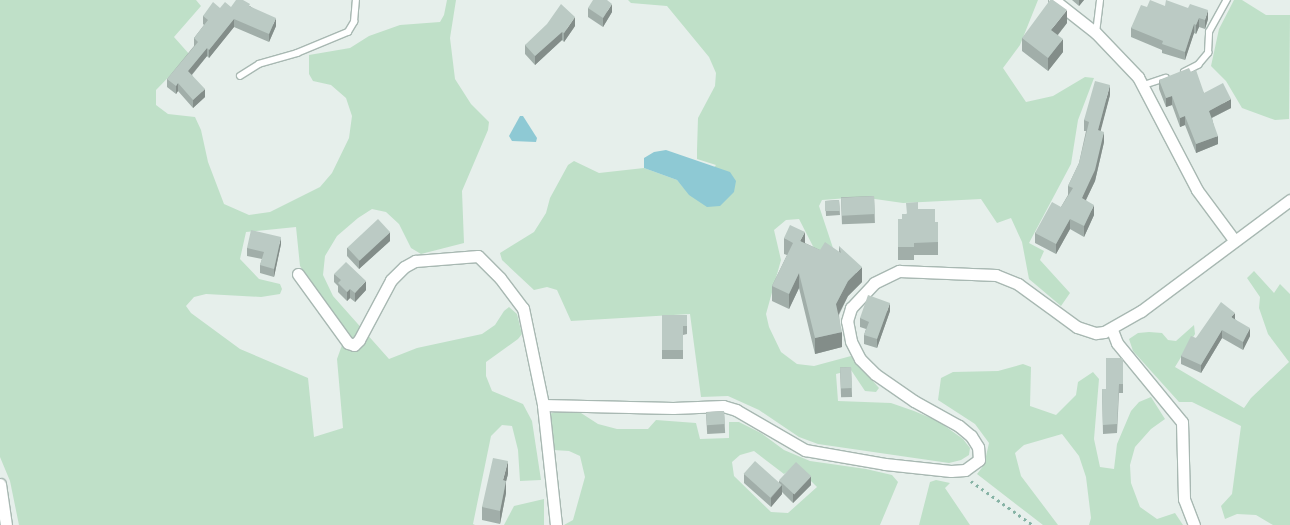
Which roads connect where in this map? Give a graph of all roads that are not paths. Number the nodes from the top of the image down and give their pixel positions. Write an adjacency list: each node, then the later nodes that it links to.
1 (356, 0): 7 (lane)
2 (1054, 0): 5 (street)
3 (1100, 0): 5 (lane)
4 (1227, 0): 6 (lane)
5 (1096, 33): 9 (street)
6 (1181, 73)
7 (240, 76)
8 (1172, 76): 9 (lane)
9 (1144, 85): 11 (street)
10 (1290, 200): 11 (street)
11 (1234, 240): 13 (street)
12 (298, 274): 14 (street)
13 (1112, 330): 14 (street); 18 (street)
14 (543, 405): 17 (street)
15 (0, 484): 16 (street)
16 (6, 525)
17 (556, 525)
18 (1194, 525)

